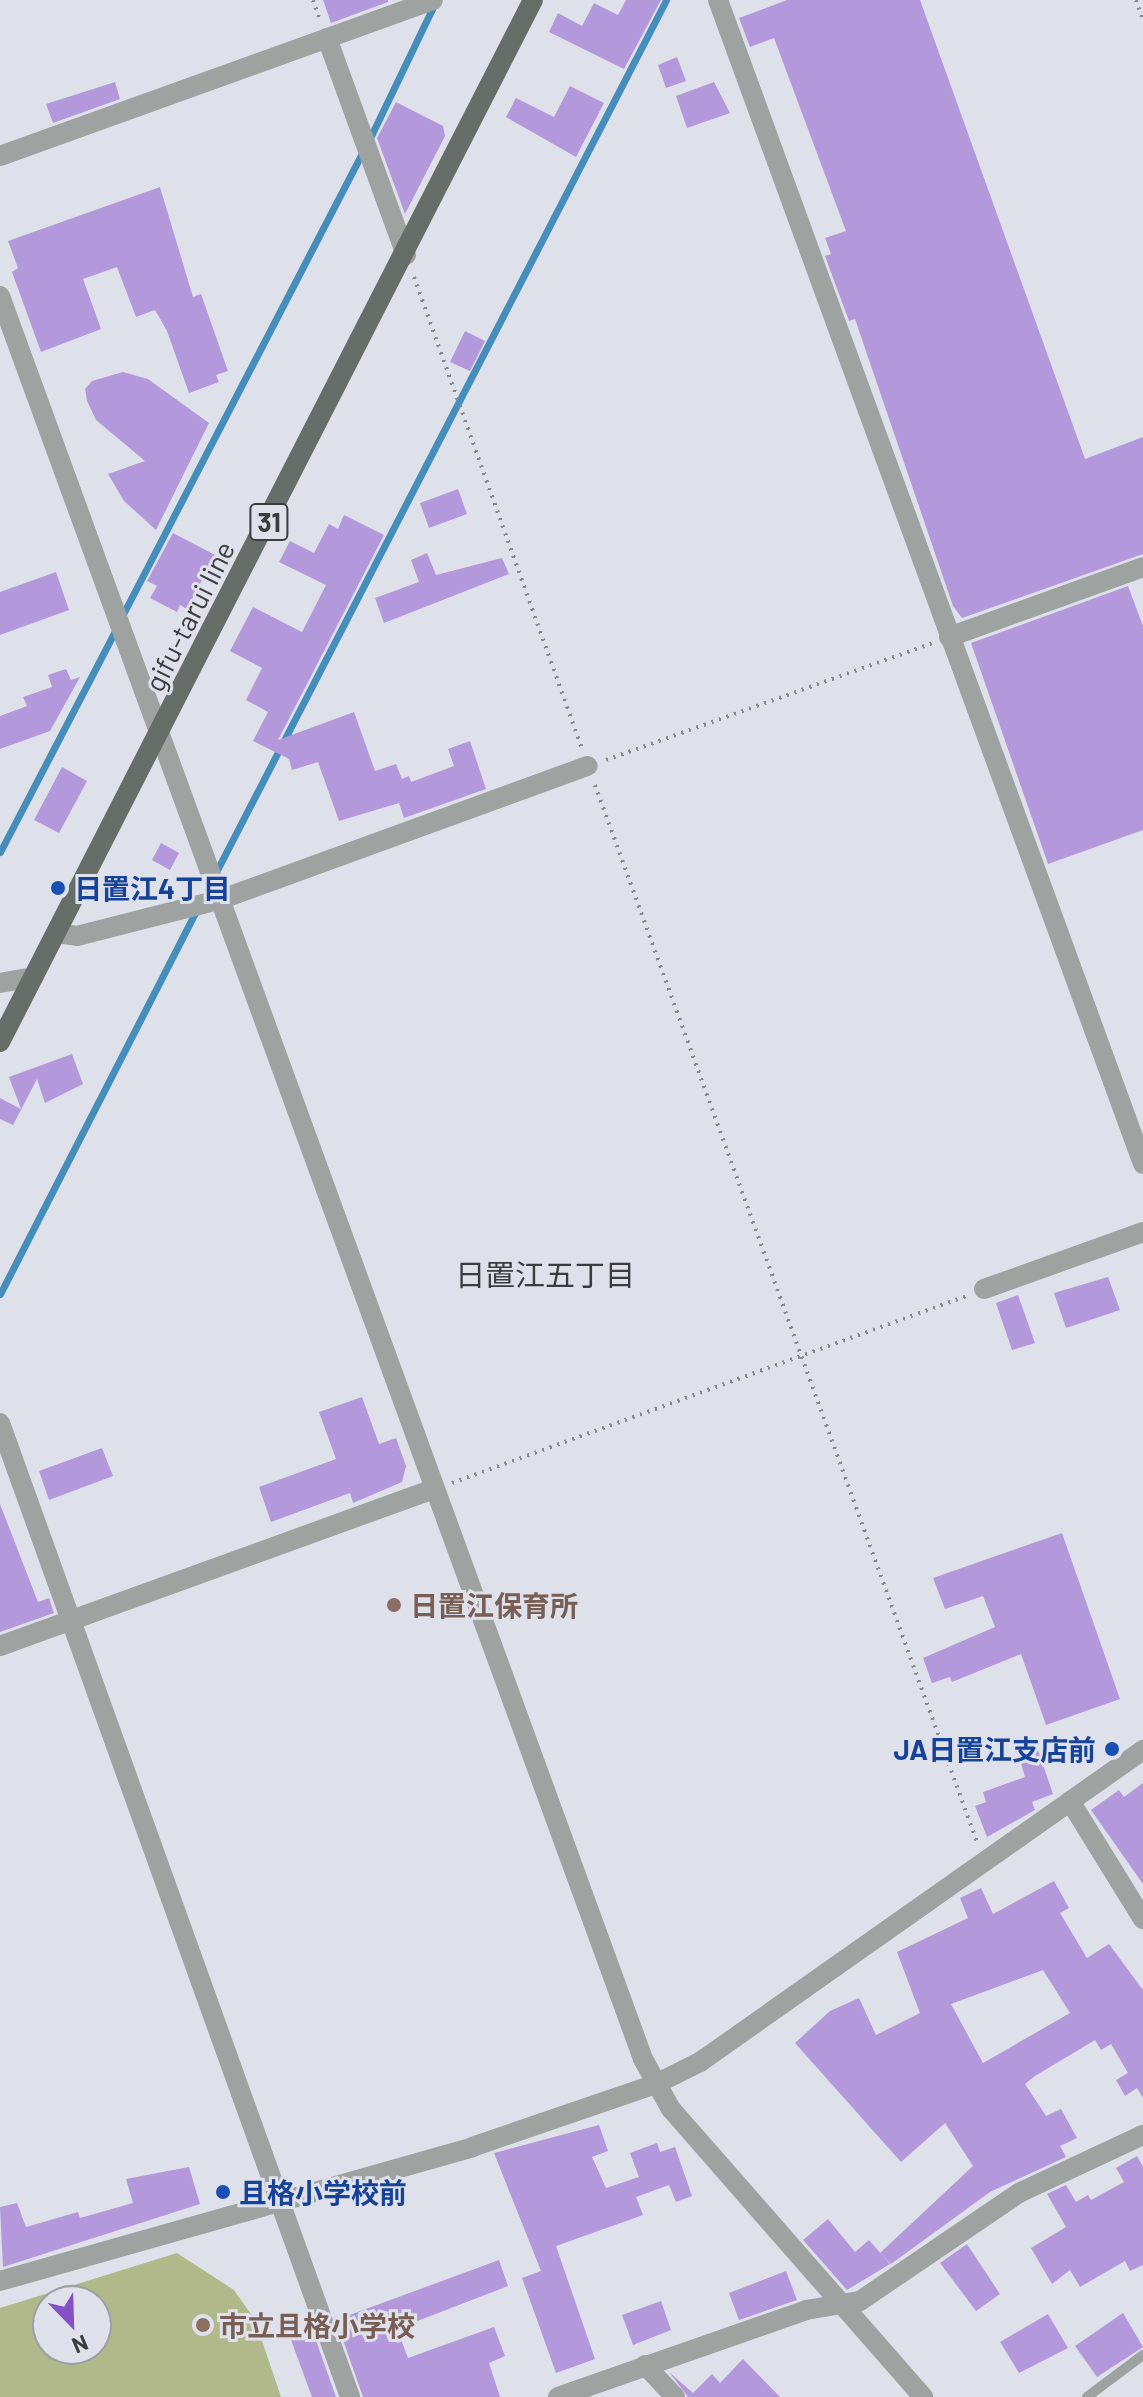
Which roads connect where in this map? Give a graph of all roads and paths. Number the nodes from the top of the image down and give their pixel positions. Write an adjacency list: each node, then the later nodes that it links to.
1 (433, 0): 6 (street)
2 (533, 0): 8 (main road, gifu-tarui line / 31)
3 (718, 0): 11 (street)
4 (1136, 0): 5 (path)
5 (1143, 20)
6 (327, 38): 7 (street); 8 (street)
7 (0, 156)
8 (406, 255): 12 (main road, gifu-tarui line / 31); 13 (path)
9 (0, 296): 12 (street)
10 (1143, 567): 11 (street)
11 (949, 637): 13 (path); 19 (street)
12 (159, 737): 14 (street); 15 (main road, gifu-tarui line / 31)
13 (588, 766): 14 (street); 22 (path)
14 (222, 899): 15 (street); 24 (street)
15 (56, 933): 16 (main road, gifu-tarui line / 31)
16 (33, 977): 17 (street); 18 (main road, gifu-tarui line / 31)
17 (0, 983)
18 (0, 1042)
19 (1143, 1164)
20 (1143, 1232): 21 (street)
21 (984, 1289): 22 (path)
22 (802, 1356): 24 (path); 29 (path)
23 (0, 1423): 25 (street)
24 (434, 1489): 25 (street); 31 (street)
25 (70, 1619): 26 (street); 33 (street)
26 (0, 1646)
27 (1143, 1750): 28 (street)
28 (1070, 1801): 29 (street); 30 (street)
29 (984, 1858): 31 (street)
30 (1143, 1919)
31 (656, 2084): 33 (street); 35 (street)
32 (1143, 2135): 35 (street)
33 (280, 2200): 34 (street); 38 (street)
34 (0, 2281)
35 (837, 2303): 37 (street); 41 (street)
36 (1143, 2355): 42 (lane)
37 (645, 2365): 39 (street); 40 (street)
38 (350, 2397)
39 (558, 2397)
40 (675, 2397)
41 (923, 2397)
42 (1087, 2397)

